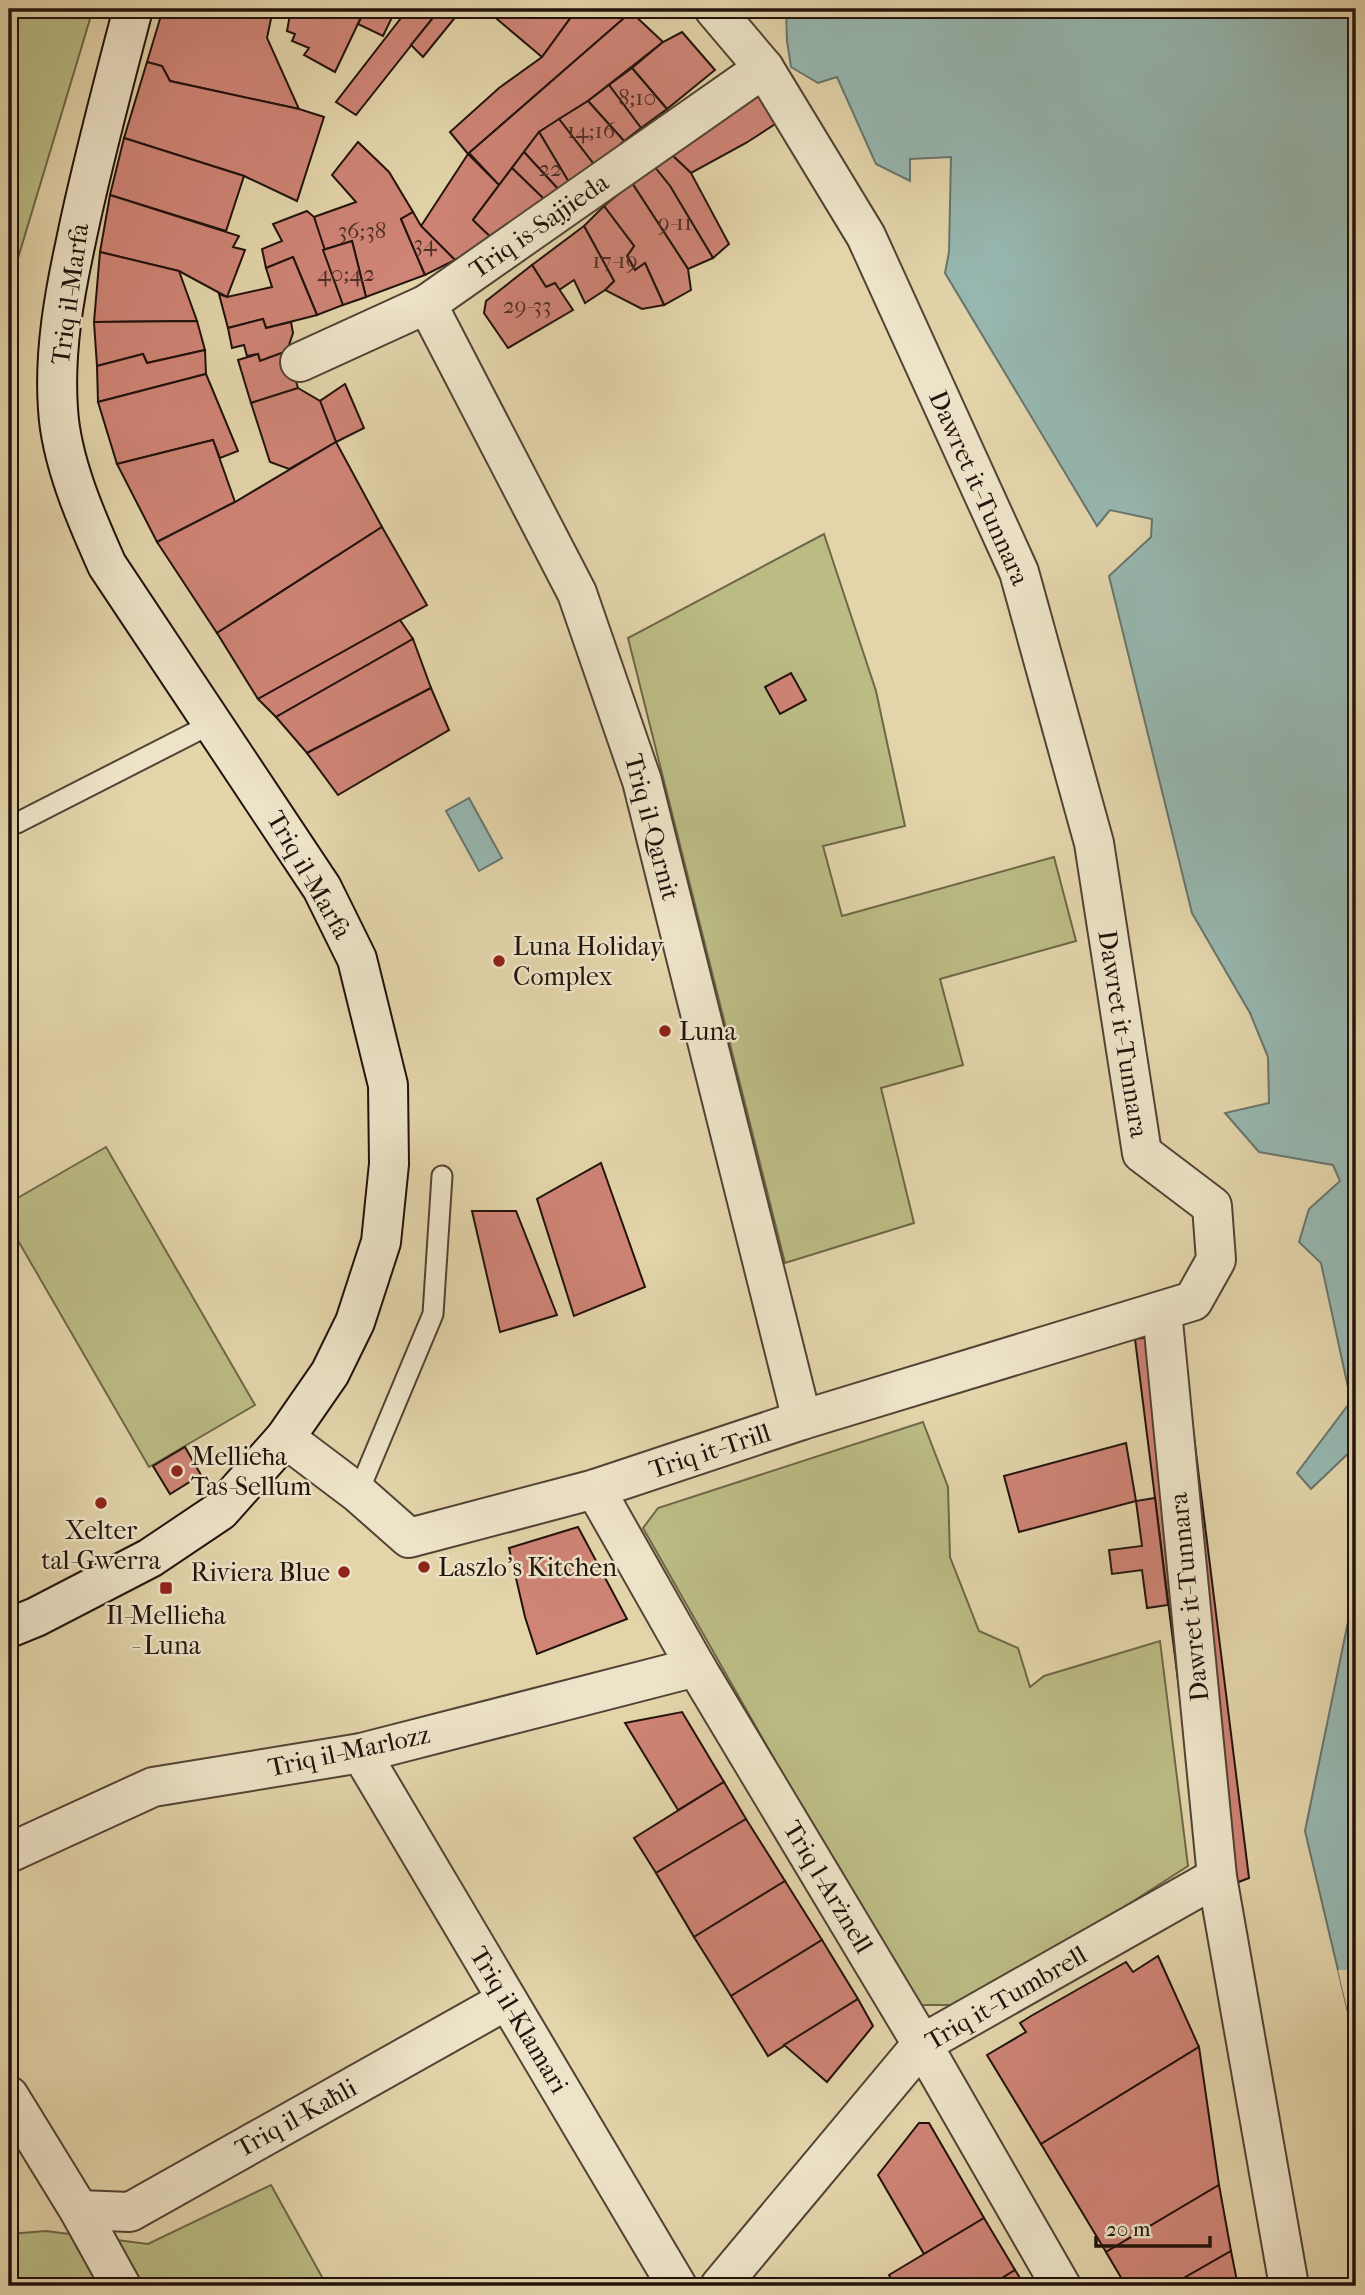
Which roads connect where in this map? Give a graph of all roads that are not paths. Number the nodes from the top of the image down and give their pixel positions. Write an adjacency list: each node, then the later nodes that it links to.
1 (133, 9): 6 (street, Triq il-Marfa)
2 (714, 9): 3 (street, Dawret it-Tunnara)
3 (765, 68): 4 (street, Triq is-Sajjieda); 9 (street, Dawret it-Tunnara)
4 (427, 304): 5 (street, Triq is-Sajjieda); 10 (street, Triq il-Qarnit)
5 (300, 362)
6 (213, 723): 7 (lane); 11 (street, Triq il-Marfa)
7 (9, 823)
8 (442, 1176): 13 (lane)
9 (1162, 1311): 10 (street, Triq it-Trill); 18 (street, Dawret it-Tunnara)
10 (802, 1420): 12 (street, Triq it-Trill)
11 (285, 1437): 13 (street, Triq it-Trill); 14 (street, Triq il-Marfa)
12 (595, 1489): 13 (street, Triq it-Trill); 15 (street, Triq l-Arżnell)
13 (358, 1493)
14 (9, 1628)
15 (696, 1667): 16 (street, Triq il-Marlozz); 20 (street, Triq l-Arżnell)
16 (361, 1753): 17 (street, Triq il-Marlozz); 19 (street, Triq il-Klamari)
17 (9, 1853)
18 (1217, 1877): 20 (street, Triq it-Tumbrell); 27 (street, Dawret it-Tunnara)
19 (507, 2000): 22 (street, Triq il-Kaħli); 24 (street, Triq il-Klamari)
20 (922, 2044): 25 (street, Triq it-Tumbrell); 26 (street, Triq l-Arżnell)
21 (9, 2096): 22 (street)
22 (79, 2210): 23 (street)
23 (121, 2286)
24 (677, 2286)
25 (720, 2286)
26 (1061, 2286)
27 (1289, 2286)

